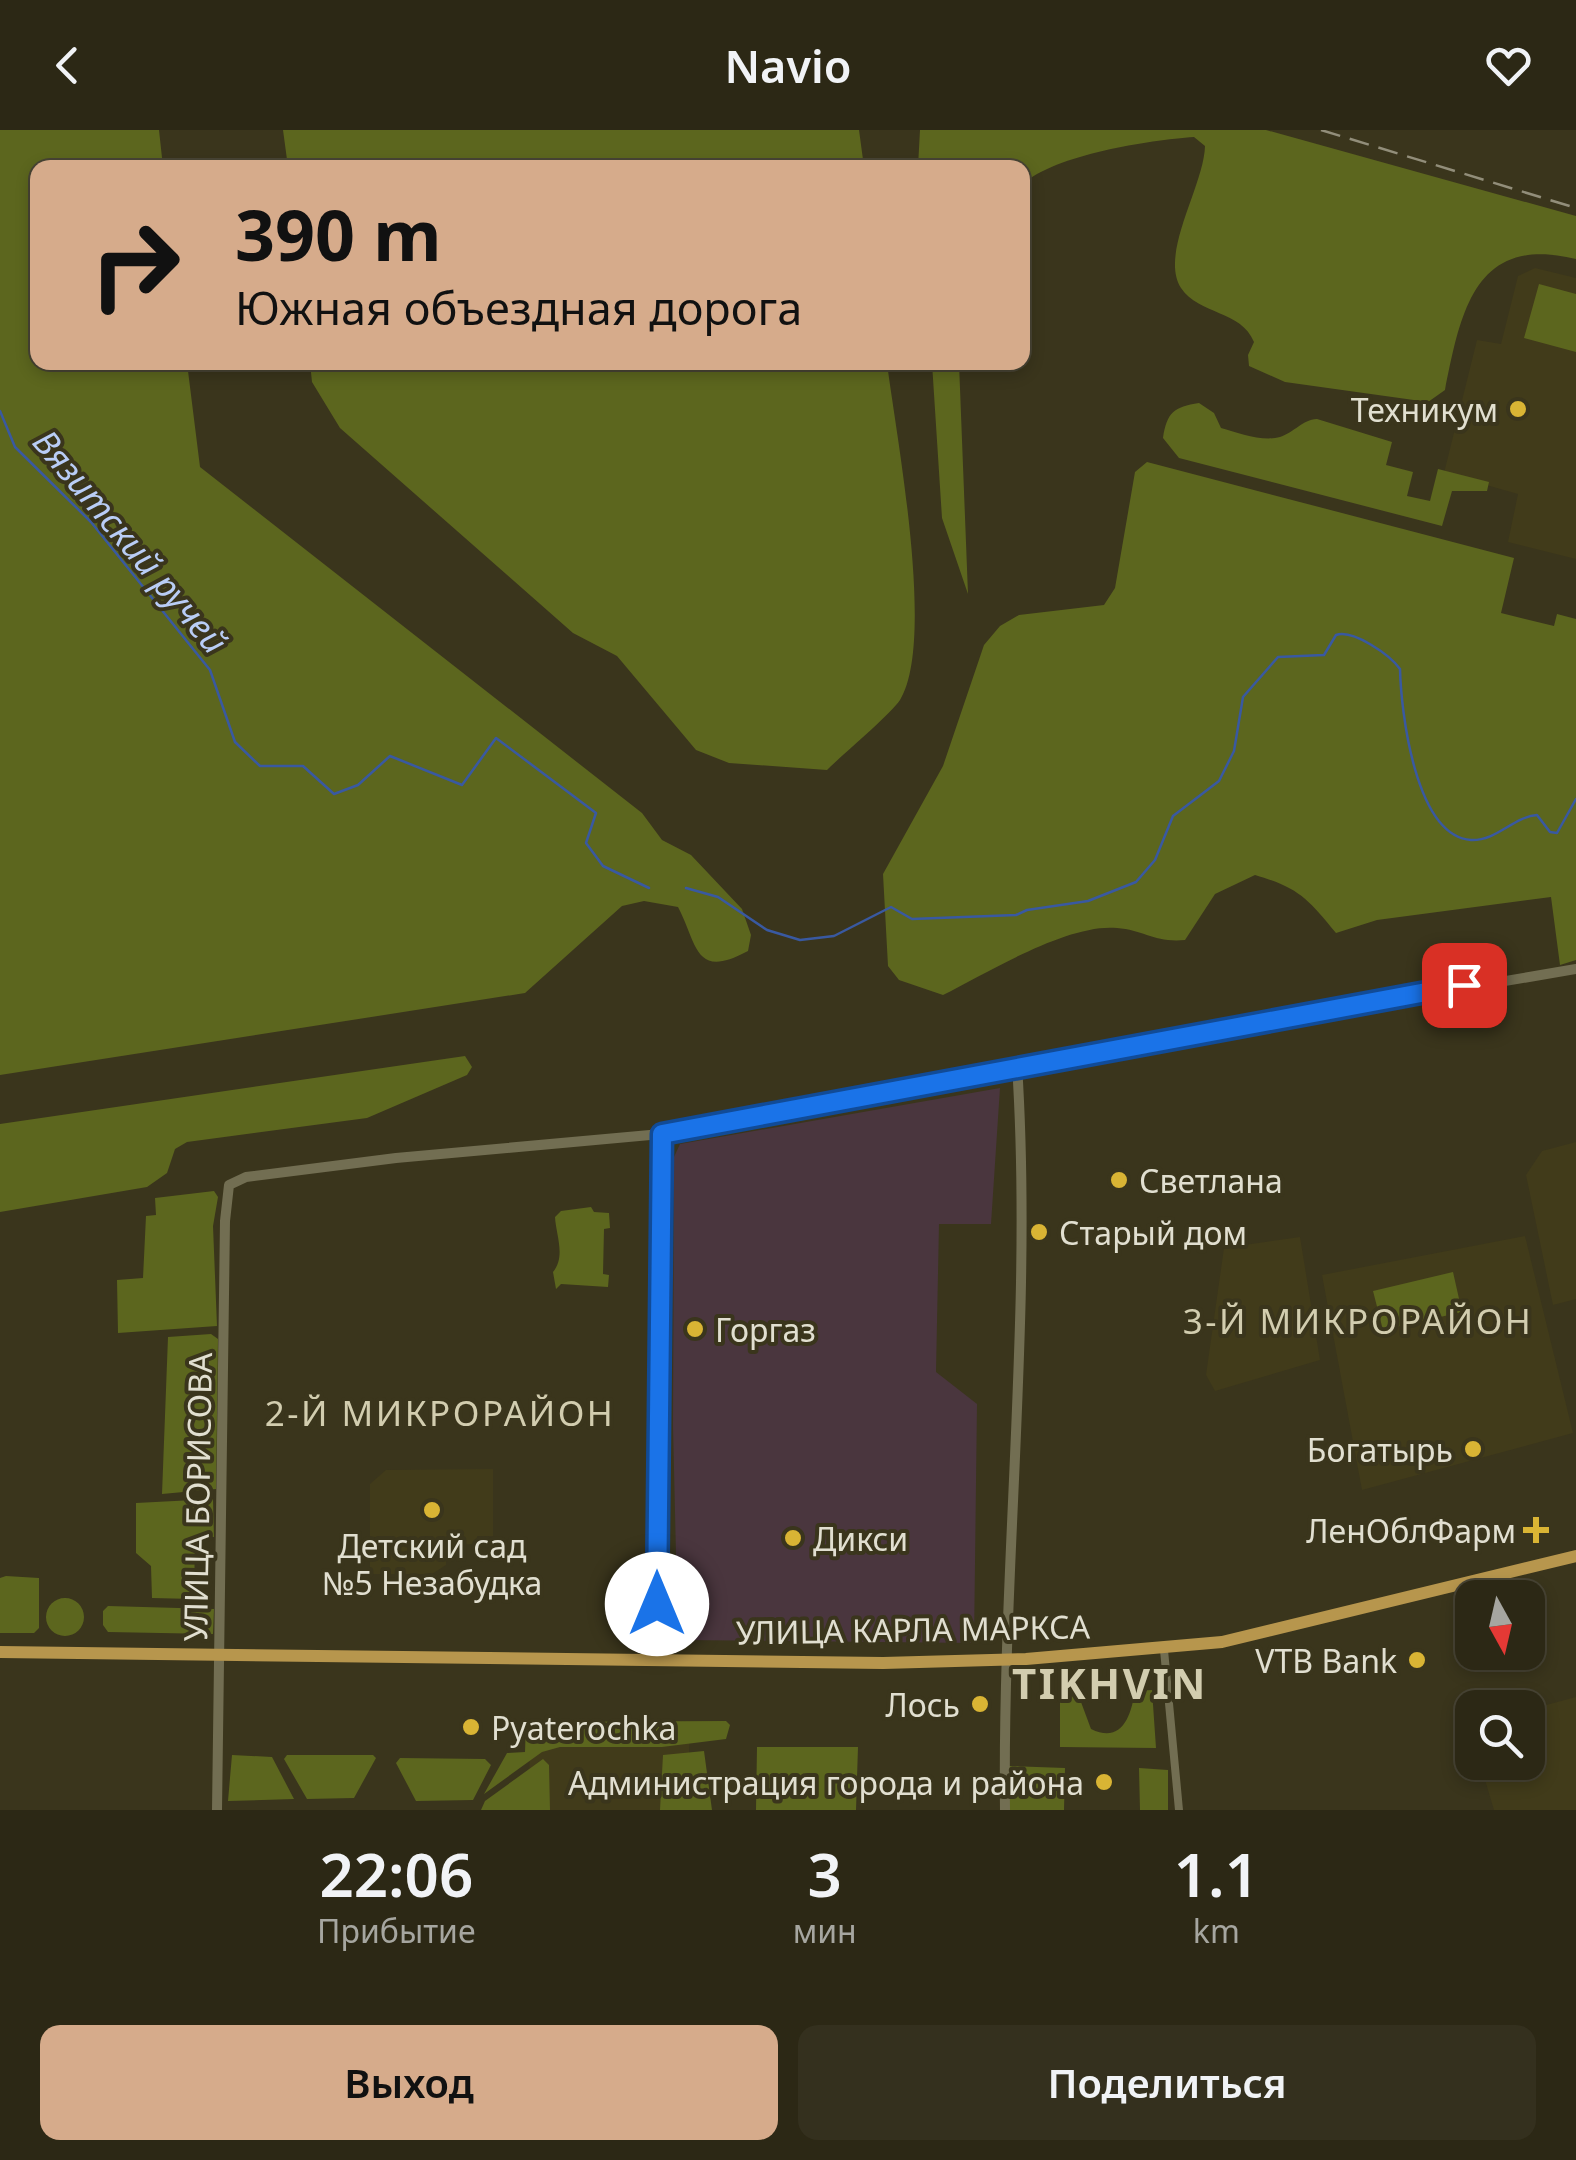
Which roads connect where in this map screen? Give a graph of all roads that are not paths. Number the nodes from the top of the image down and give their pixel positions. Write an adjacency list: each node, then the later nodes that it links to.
1 (1576, 969): 2 (street)
2 (1018, 1065): 3 (street); 9 (street)
3 (662, 1134): 7 (street, УЛИЦА БОРИСОВА); 8 (street)
4 (1576, 1556): 5 (main road, УЛИЦА КАРЛА МАРКСА)
5 (1164, 1650): 9 (main road, УЛИЦА КАРЛА МАРКСА); 12 (street)
6 (0, 1652): 7 (main road, УЛИЦА КАРЛА МАРКСА)
7 (220, 1654): 8 (main road, УЛИЦА КАРЛА МАРКСА); 10 (street, УЛИЦА БОРИСОВА)
8 (657, 1658): 9 (main road, УЛИЦА КАРЛА МАРКСА)
9 (1005, 1660): 11 (street)
10 (217, 1810)
11 (1005, 1810)
12 (1179, 1810)

